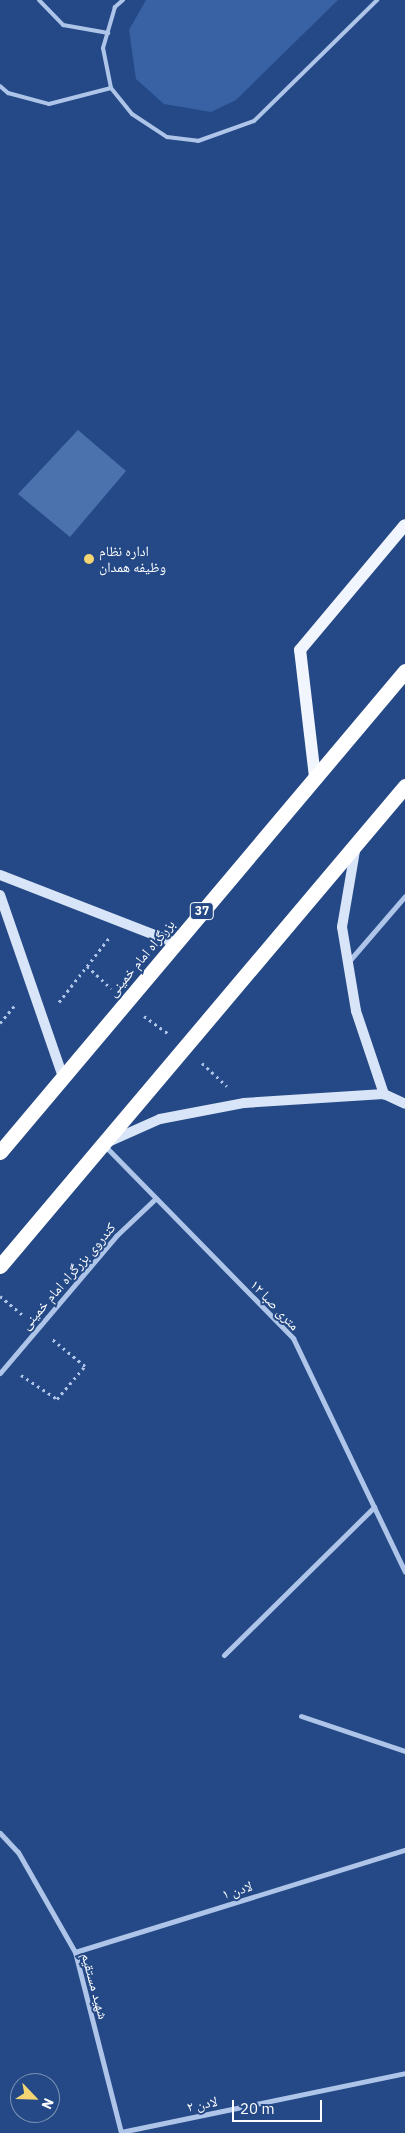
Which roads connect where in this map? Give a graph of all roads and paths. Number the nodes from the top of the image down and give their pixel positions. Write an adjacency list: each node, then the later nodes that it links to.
1 (39, 0): 4 (lane)
2 (123, 0): 4 (lane)
3 (377, 0): 6 (lane)
4 (108, 33): 6 (lane)
5 (0, 86): 6 (lane)
6 (111, 88)
7 (405, 525): 9 (main road)
8 (405, 671): 9 (highway, بزرگراه امام خمینی / 37)
9 (315, 777): 16 (highway, بزرگراه امام خمینی / 37)
10 (405, 786): 11 (highway)
11 (356, 844): 17 (street); 22 (highway)
12 (0, 875): 15 (street)
13 (0, 895): 18 (street)
14 (405, 896): 17 (street)
15 (122, 922): 16 (street); 18 (path)
16 (175, 943): 19 (highway, بزرگراه امام خمینی / 37)
17 (350, 960): 20 (street)
18 (43, 1022): 19 (street)
19 (63, 1077): 23 (highway, بزرگراه امام خمینی / 37)
20 (384, 1094): 21 (street); 22 (street)
21 (405, 1104)
22 (103, 1144): 24 (street, ۱۲ متری صبا); 25 (highway)
23 (0, 1152)
24 (156, 1198): 26 (street, کندروی بزرگراه امام خمینی); 29 (street, ۱۲ متری صبا)
25 (0, 1266)
26 (6, 1365): 27 (path); 28 (street, کندروی بزرگراه امام خمینی)
27 (85, 1366)
28 (0, 1372)
29 (374, 1506): 30 (street, ۱۲ متری صبا); 31 (street)
30 (405, 1572)
31 (224, 1655)
32 (302, 1716): 33 (street)
33 (405, 1751)
34 (0, 1833): 36 (street, شهید مستقیم)
35 (405, 1850): 36 (street, لادن ۱)
36 (75, 1952): 38 (street, شهید مستقیم)
37 (405, 2073): 38 (street, لادن ۲)
38 (121, 2133)

